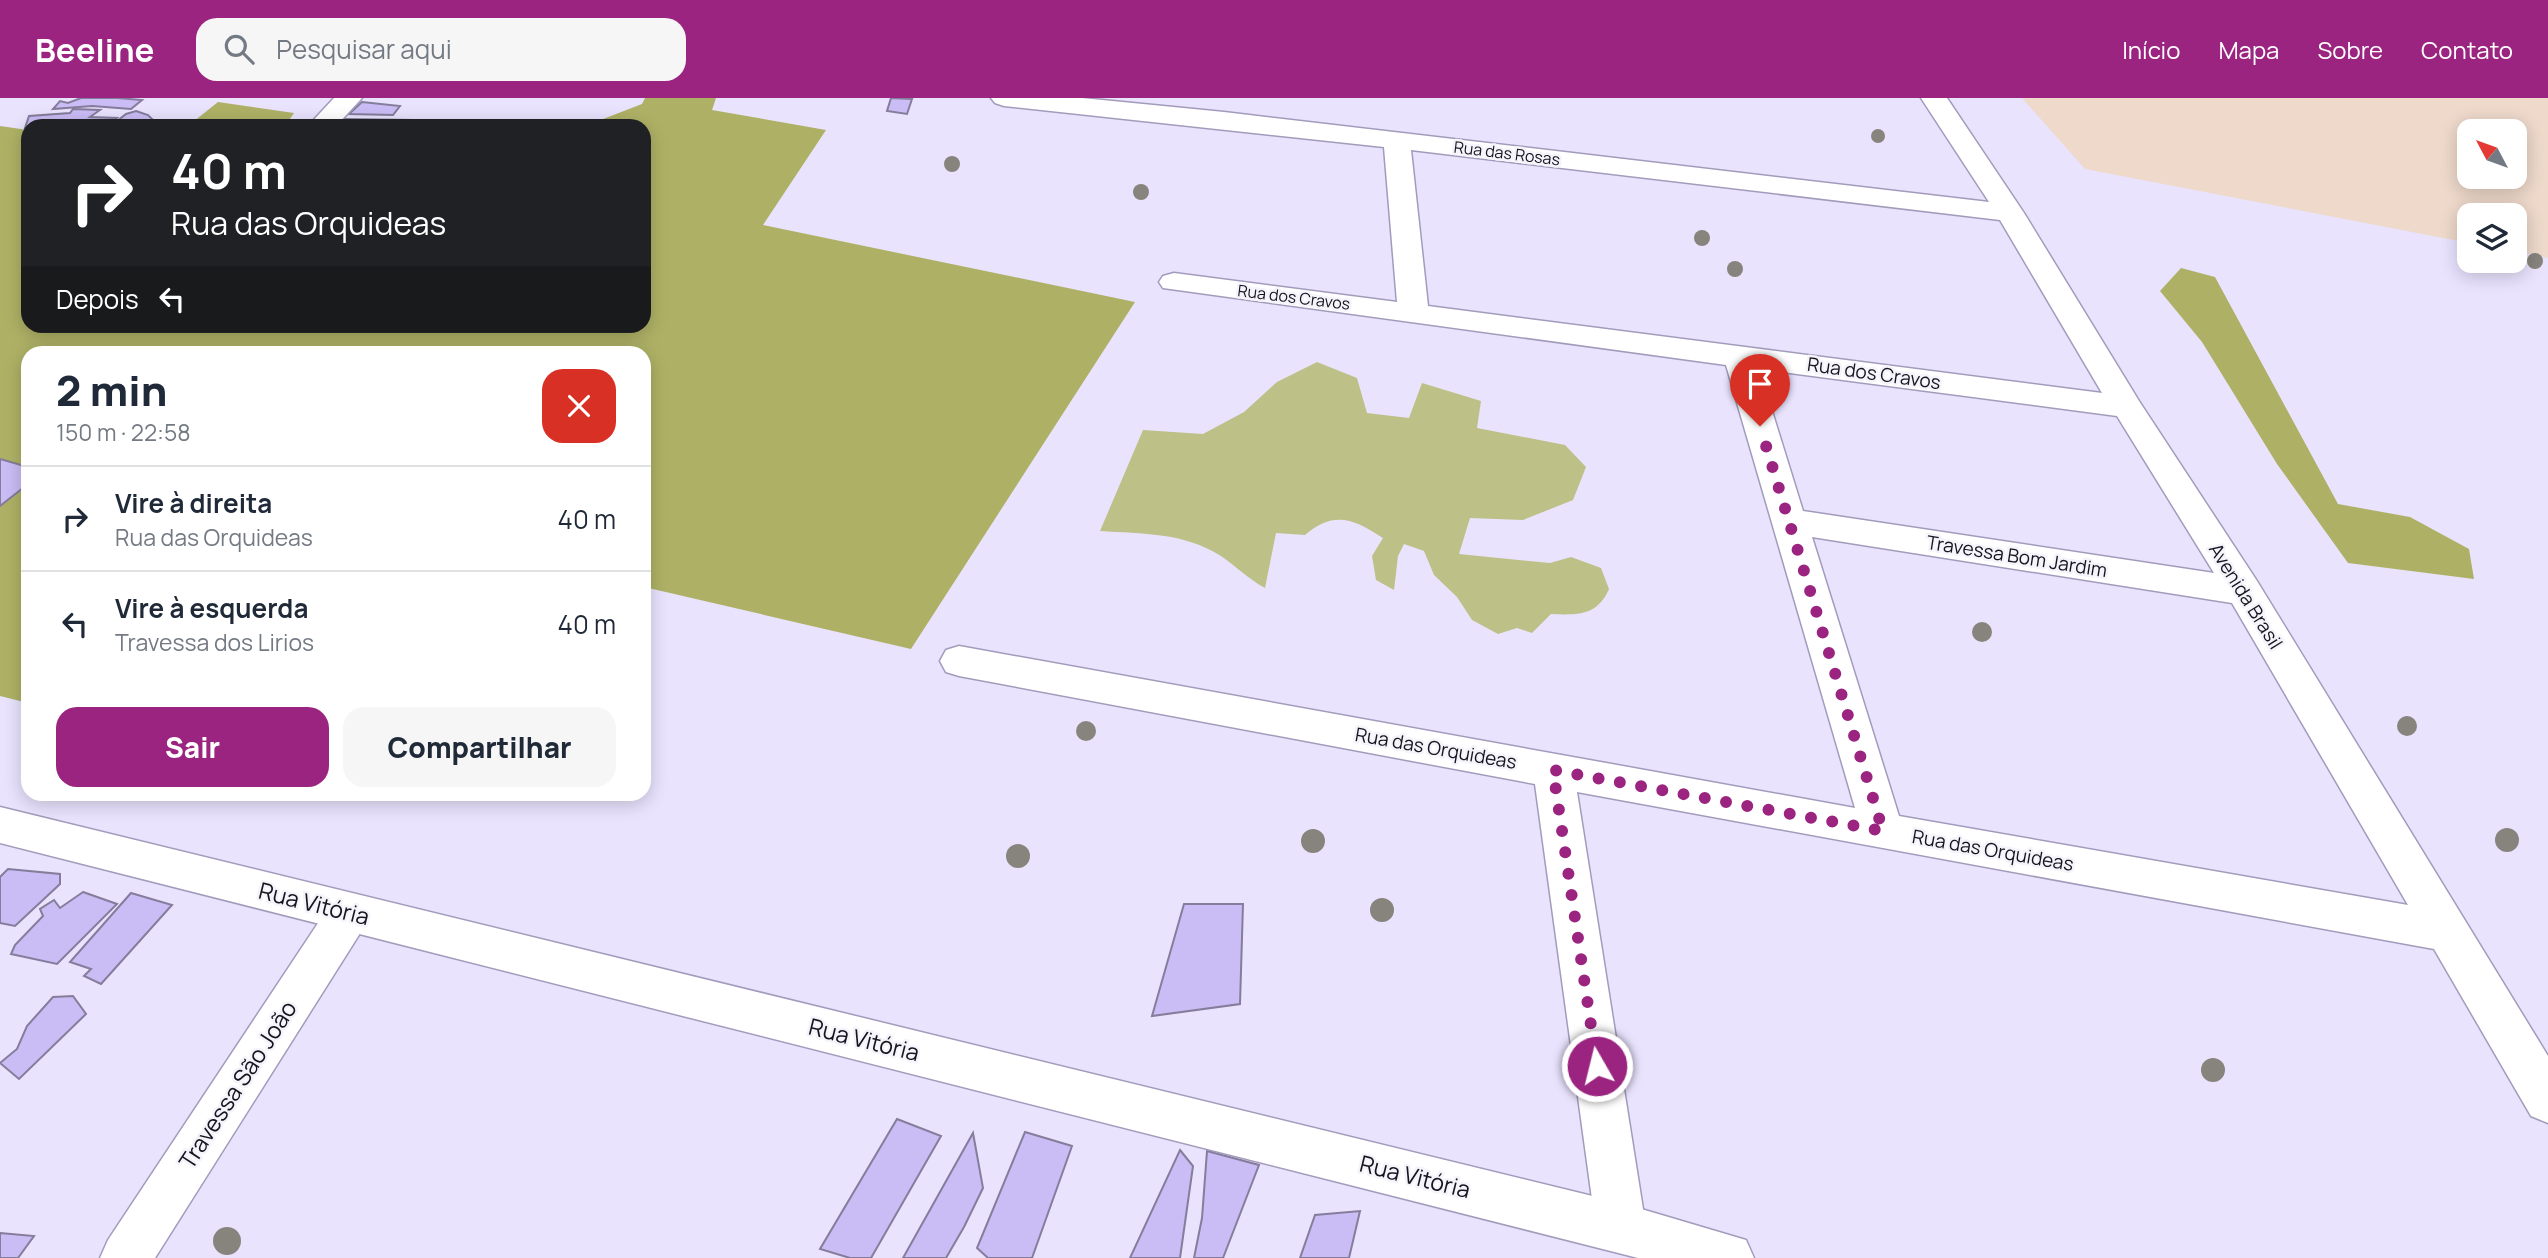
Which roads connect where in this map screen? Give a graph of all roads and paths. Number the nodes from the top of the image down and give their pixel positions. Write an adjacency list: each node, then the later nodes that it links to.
1 (349, 98): 5 (street)
2 (1004, 98): 4 (street, Rua das Rosas)
3 (1934, 98): 7 (street, Avenida Brasil)
4 (1225, 109): 6 (street, Rua das Rosas)
5 (328, 119)
6 (1397, 140): 7 (street, Rua das Rosas); 9 (street)
7 (2010, 213): 11 (street, Avenida Brasil)
8 (1174, 282): 9 (street, Rua dos Cravos)
9 (1413, 312): 10 (street, Rua dos Cravos)
10 (1739, 355): 11 (street, Rua dos Cravos); 12 (street)
11 (2127, 407): 13 (street, Avenida Brasil)
12 (1789, 521): 13 (street, Travessa Bom Jardim); 17 (street)
13 (2244, 591): 19 (street, Avenida Brasil)
14 (959, 661): 15 (street, Rua das Orquideas)
15 (1553, 770): 17 (street, Rua das Orquideas); 21 (street)
16 (0, 825): 18 (street, Rua Vitória)
17 (1883, 831): 19 (street, Rua das Orquideas)
18 (349, 913): 21 (street, Rua Vitória); 22 (street, Travessa São João)
19 (2450, 932): 20 (street, Avenida Brasil)
20 (2548, 1100)
21 (1621, 1228): 23 (street, Rua Vitória)
22 (126, 1258)
23 (1728, 1258)

